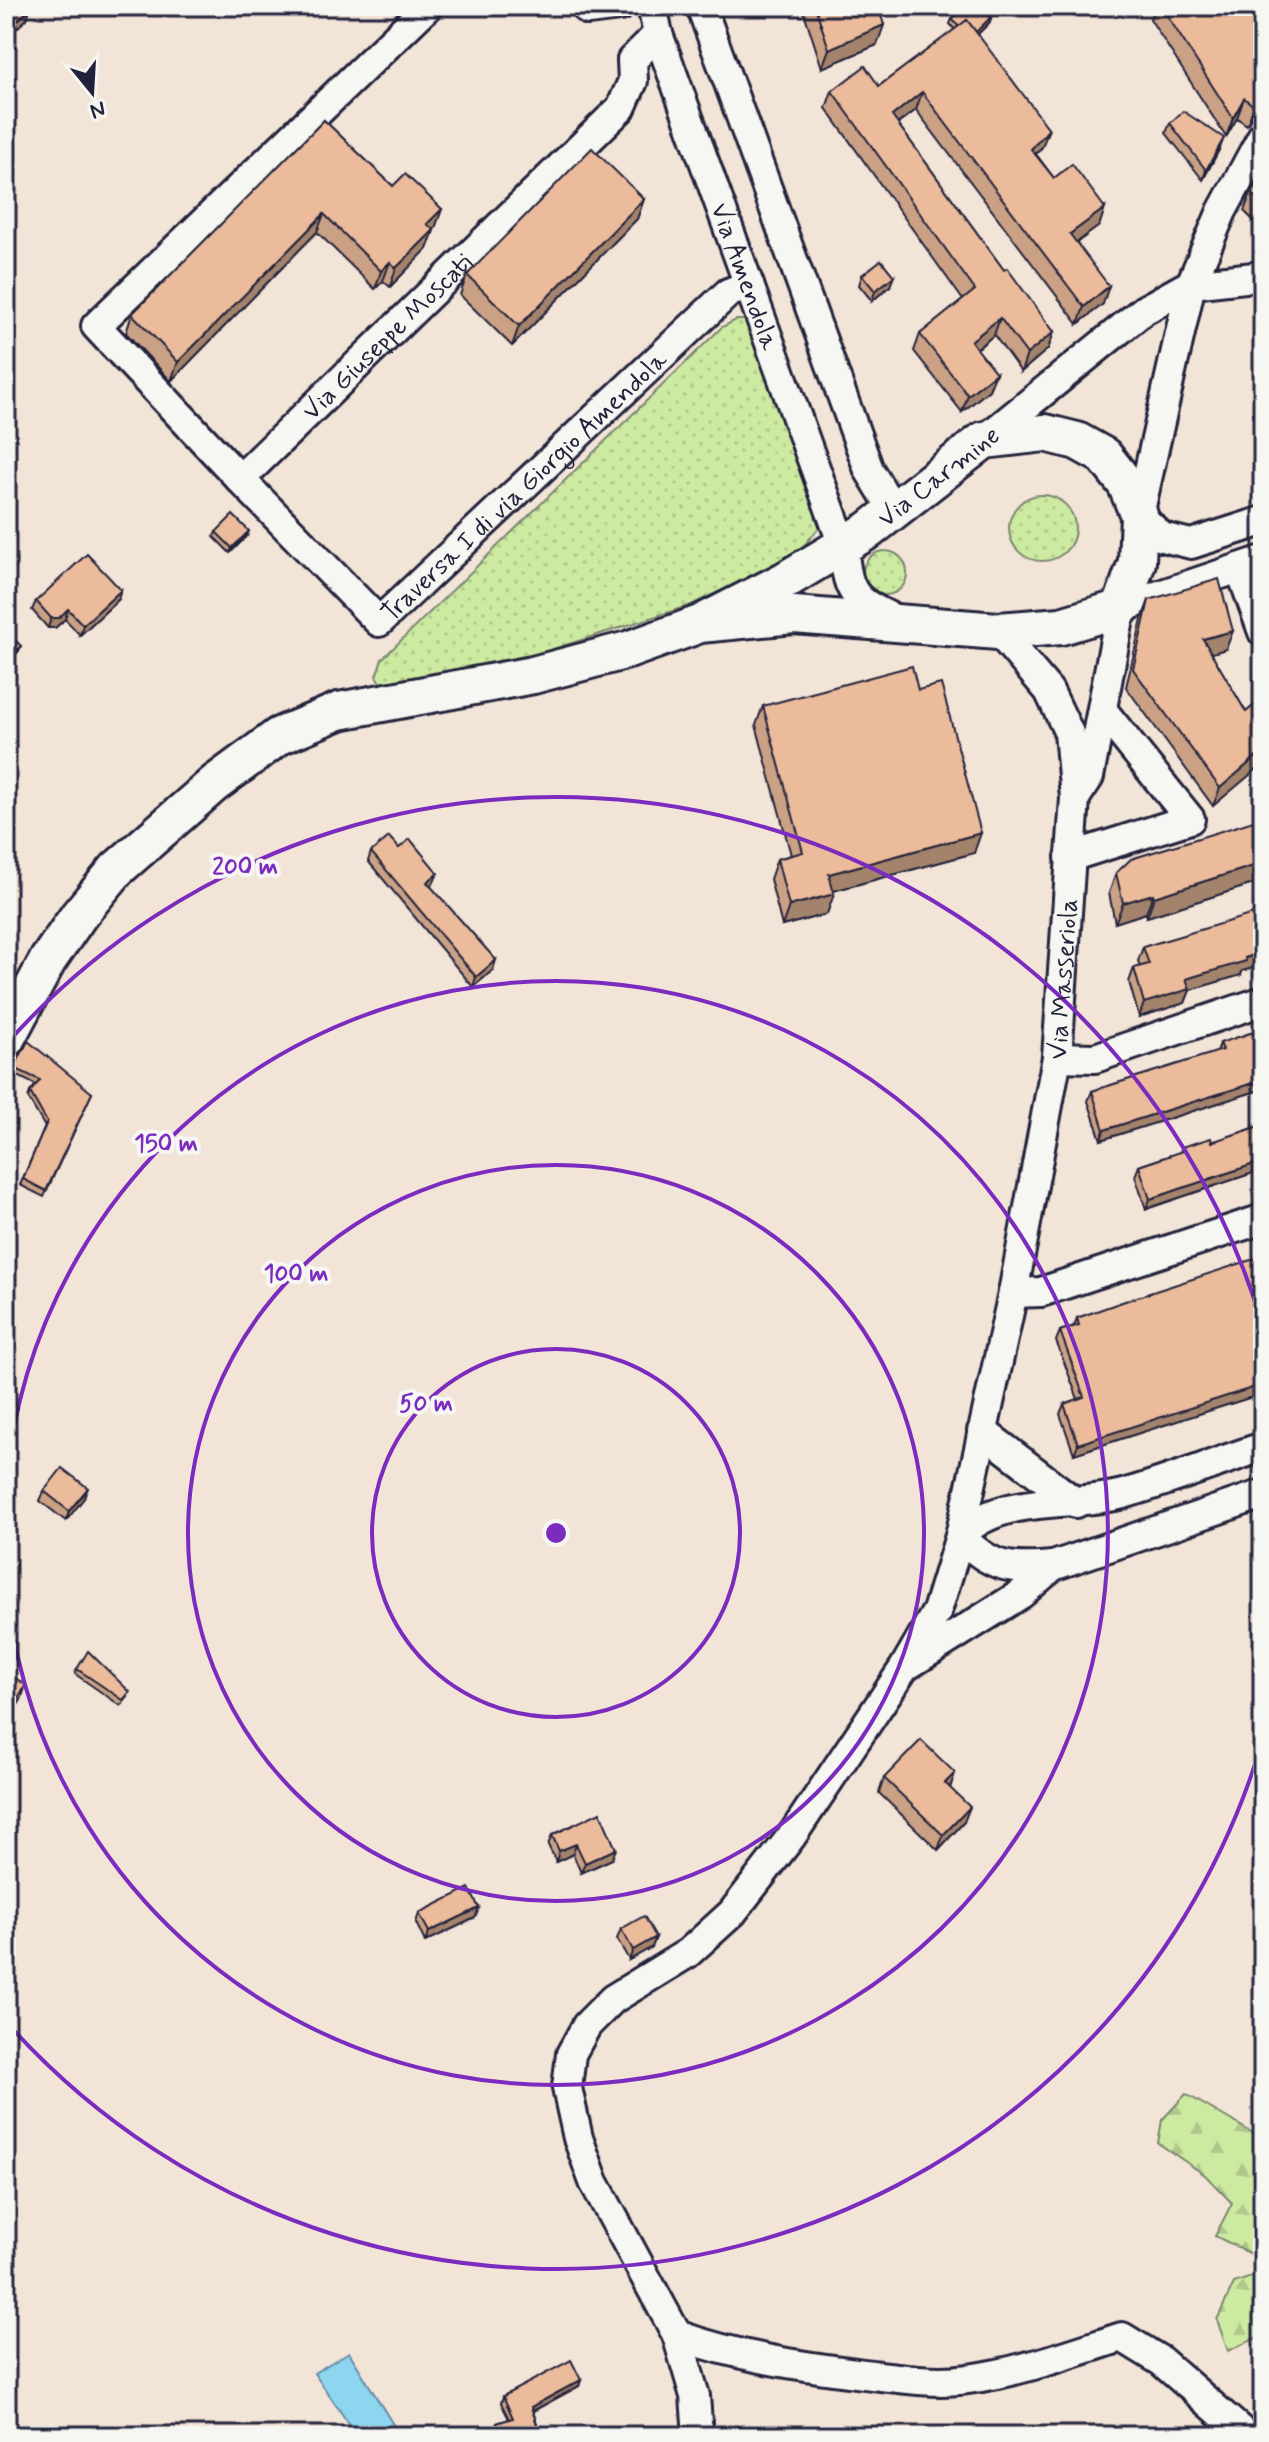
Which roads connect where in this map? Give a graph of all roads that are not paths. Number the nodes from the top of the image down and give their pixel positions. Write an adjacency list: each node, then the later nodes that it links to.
1 (428, 6): 12 (street)
2 (584, 6): 3 (street)
3 (620, 6)
4 (652, 6): 6 (street, Via Amendola)
5 (701, 6): 13 (street, Via Amendola)
6 (658, 34): 10 (street, Via Amendola); 12 (street, Via Giuseppe Moscati)
7 (1263, 135): 9 (street)
8 (1263, 276): 9 (street)
9 (1191, 284): 11 (street, Via Carmine); 14 (street, Via Masseriola)
10 (749, 285): 12 (street, Traversa I di via Giorgio Amendola); 16 (street, Via Amendola)
11 (984, 440): 13 (main road, Via Carmine); 14 (main road)
12 (240, 479)
13 (894, 511): 16 (main road, Via Carmine)
14 (1139, 515): 15 (street); 18 (main road, Via Masseriola)
15 (1263, 521)
16 (843, 545): 19 (street); 20 (main road, Via Carmine)
17 (1252, 564): 18 (street); 22 (street)
18 (1121, 608): 21 (main road); 23 (street, Via Masseriola)
19 (902, 623): 20 (main road); 21 (main road)
20 (700, 624): 27 (main road)
21 (998, 631): 24 (street)
22 (1263, 632)
23 (1103, 711): 24 (street, Via Masseriola); 25 (street)
24 (1075, 798): 25 (street, Via Masseriola)
25 (1070, 857): 28 (street, Via Masseriola)
26 (1263, 1001): 28 (street)
27 (6, 1039)
28 (1057, 1057): 30 (street, Via Masseriola)
29 (1263, 1219): 30 (street)
30 (1013, 1293): 31 (street, Via Masseriola)
31 (982, 1431): 34 (street); 35 (street, Via Masseriola)
32 (1263, 1447): 34 (street)
33 (1263, 1494): 36 (street)
34 (1090, 1501): 35 (street); 36 (street)
35 (960, 1536): 37 (street); 38 (street, Via Masseriola)
36 (1114, 1544): 37 (street)
37 (1053, 1566): 38 (street)
38 (904, 1668): 39 (street, Via Masseriola)
39 (677, 2335): 40 (street, Via Masseriola); 41 (street)
40 (698, 2436)
41 (1247, 2436)

